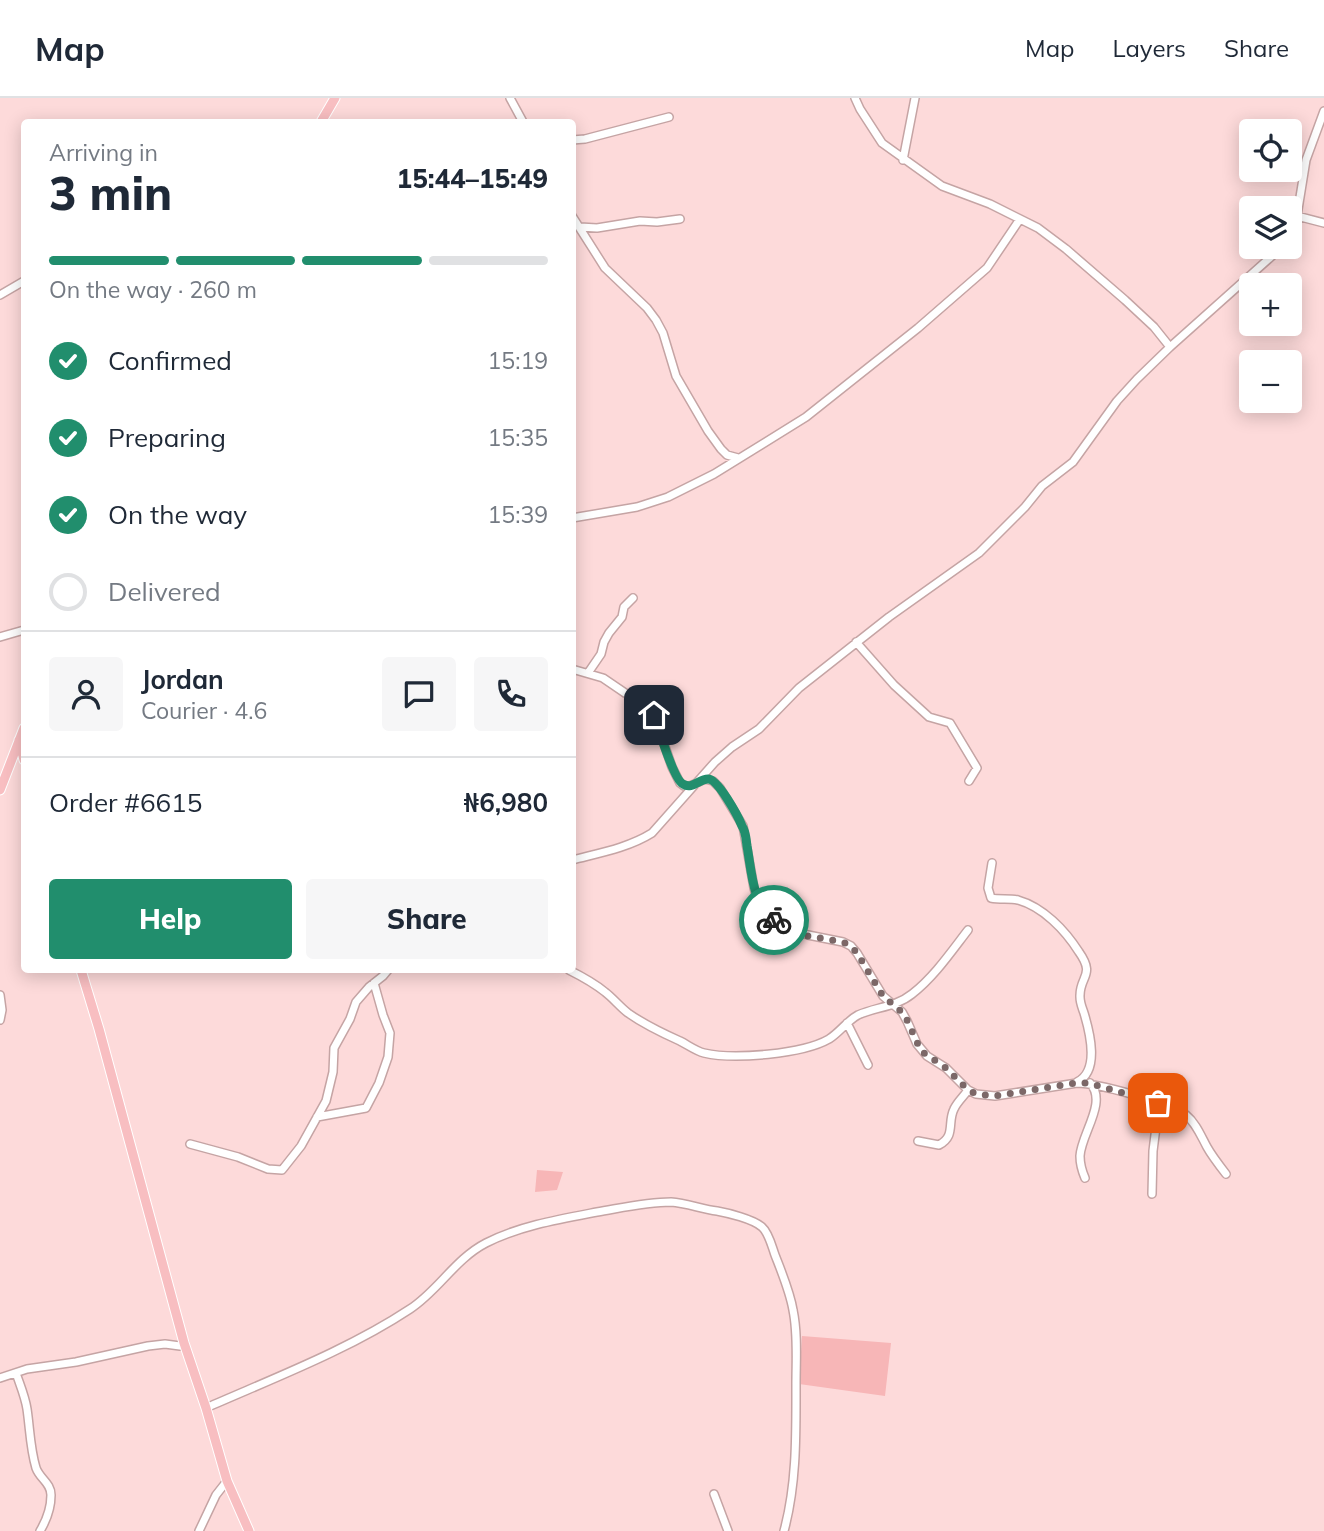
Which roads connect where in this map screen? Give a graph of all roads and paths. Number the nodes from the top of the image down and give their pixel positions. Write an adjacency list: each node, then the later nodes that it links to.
1 (335, 98): 7 (main road)
2 (510, 98): 8 (street)
3 (855, 98): 10 (street)
4 (915, 98): 10 (street)
5 (1324, 111): 11 (street)
6 (668, 117): 9 (street)
7 (323, 119)
8 (521, 119)
9 (576, 140)
10 (903, 160): 14 (street)
11 (1300, 196)
12 (1302, 216): 16 (street)
13 (680, 219): 17 (street)
14 (1020, 219): 21 (street); 22 (street)
15 (576, 222): 17 (street)
16 (1324, 223)
17 (580, 227): 22 (street)
18 (1269, 259): 21 (street)
19 (21, 283): 20 (street)
20 (0, 295)
21 (1170, 347): 27 (street)
22 (739, 458): 23 (street)
23 (576, 518)
24 (633, 598): 29 (street)
25 (21, 631): 26 (street)
26 (0, 637)
27 (856, 642): 33 (street); 34 (street)
28 (576, 670): 29 (street)
29 (588, 673): 34 (street)
30 (21, 735): 31 (main road)
31 (19, 740): 32 (main road); 35 (main road)
32 (21, 748)
33 (969, 781)
34 (695, 785): 36 (street); 44 (street)
35 (0, 790)
36 (576, 859)
37 (992, 863): 48 (street)
38 (968, 930): 44 (street)
39 (82, 973): 58 (main road)
40 (386, 973): 42 (street)
41 (576, 973): 46 (street)
42 (374, 983): 52 (street); 52 (street)
43 (0, 995): 45 (street)
44 (894, 1005): 46 (street); 50 (street)
45 (0, 1020)
46 (847, 1023): 47 (street)
47 (868, 1065)
48 (1076, 1083): 49 (street); 50 (street)
49 (1089, 1083): 51 (street); 56 (street)
50 (968, 1090): 53 (street)
51 (1158, 1103): 55 (street); 57 (street)
52 (317, 1117): 54 (street)
53 (918, 1141)
54 (190, 1144)
55 (1226, 1174)
56 (1085, 1178)
57 (1152, 1194)
58 (184, 1343): 59 (street); 61 (main road)
59 (16, 1373): 60 (street); 64 (street)
60 (0, 1378)
61 (206, 1408): 62 (main road); 68 (street)
62 (227, 1481): 65 (street); 66 (main road)
63 (714, 1494): 67 (street)
64 (40, 1531)
65 (199, 1531)
66 (249, 1531)
67 (728, 1531)
68 (783, 1531)

